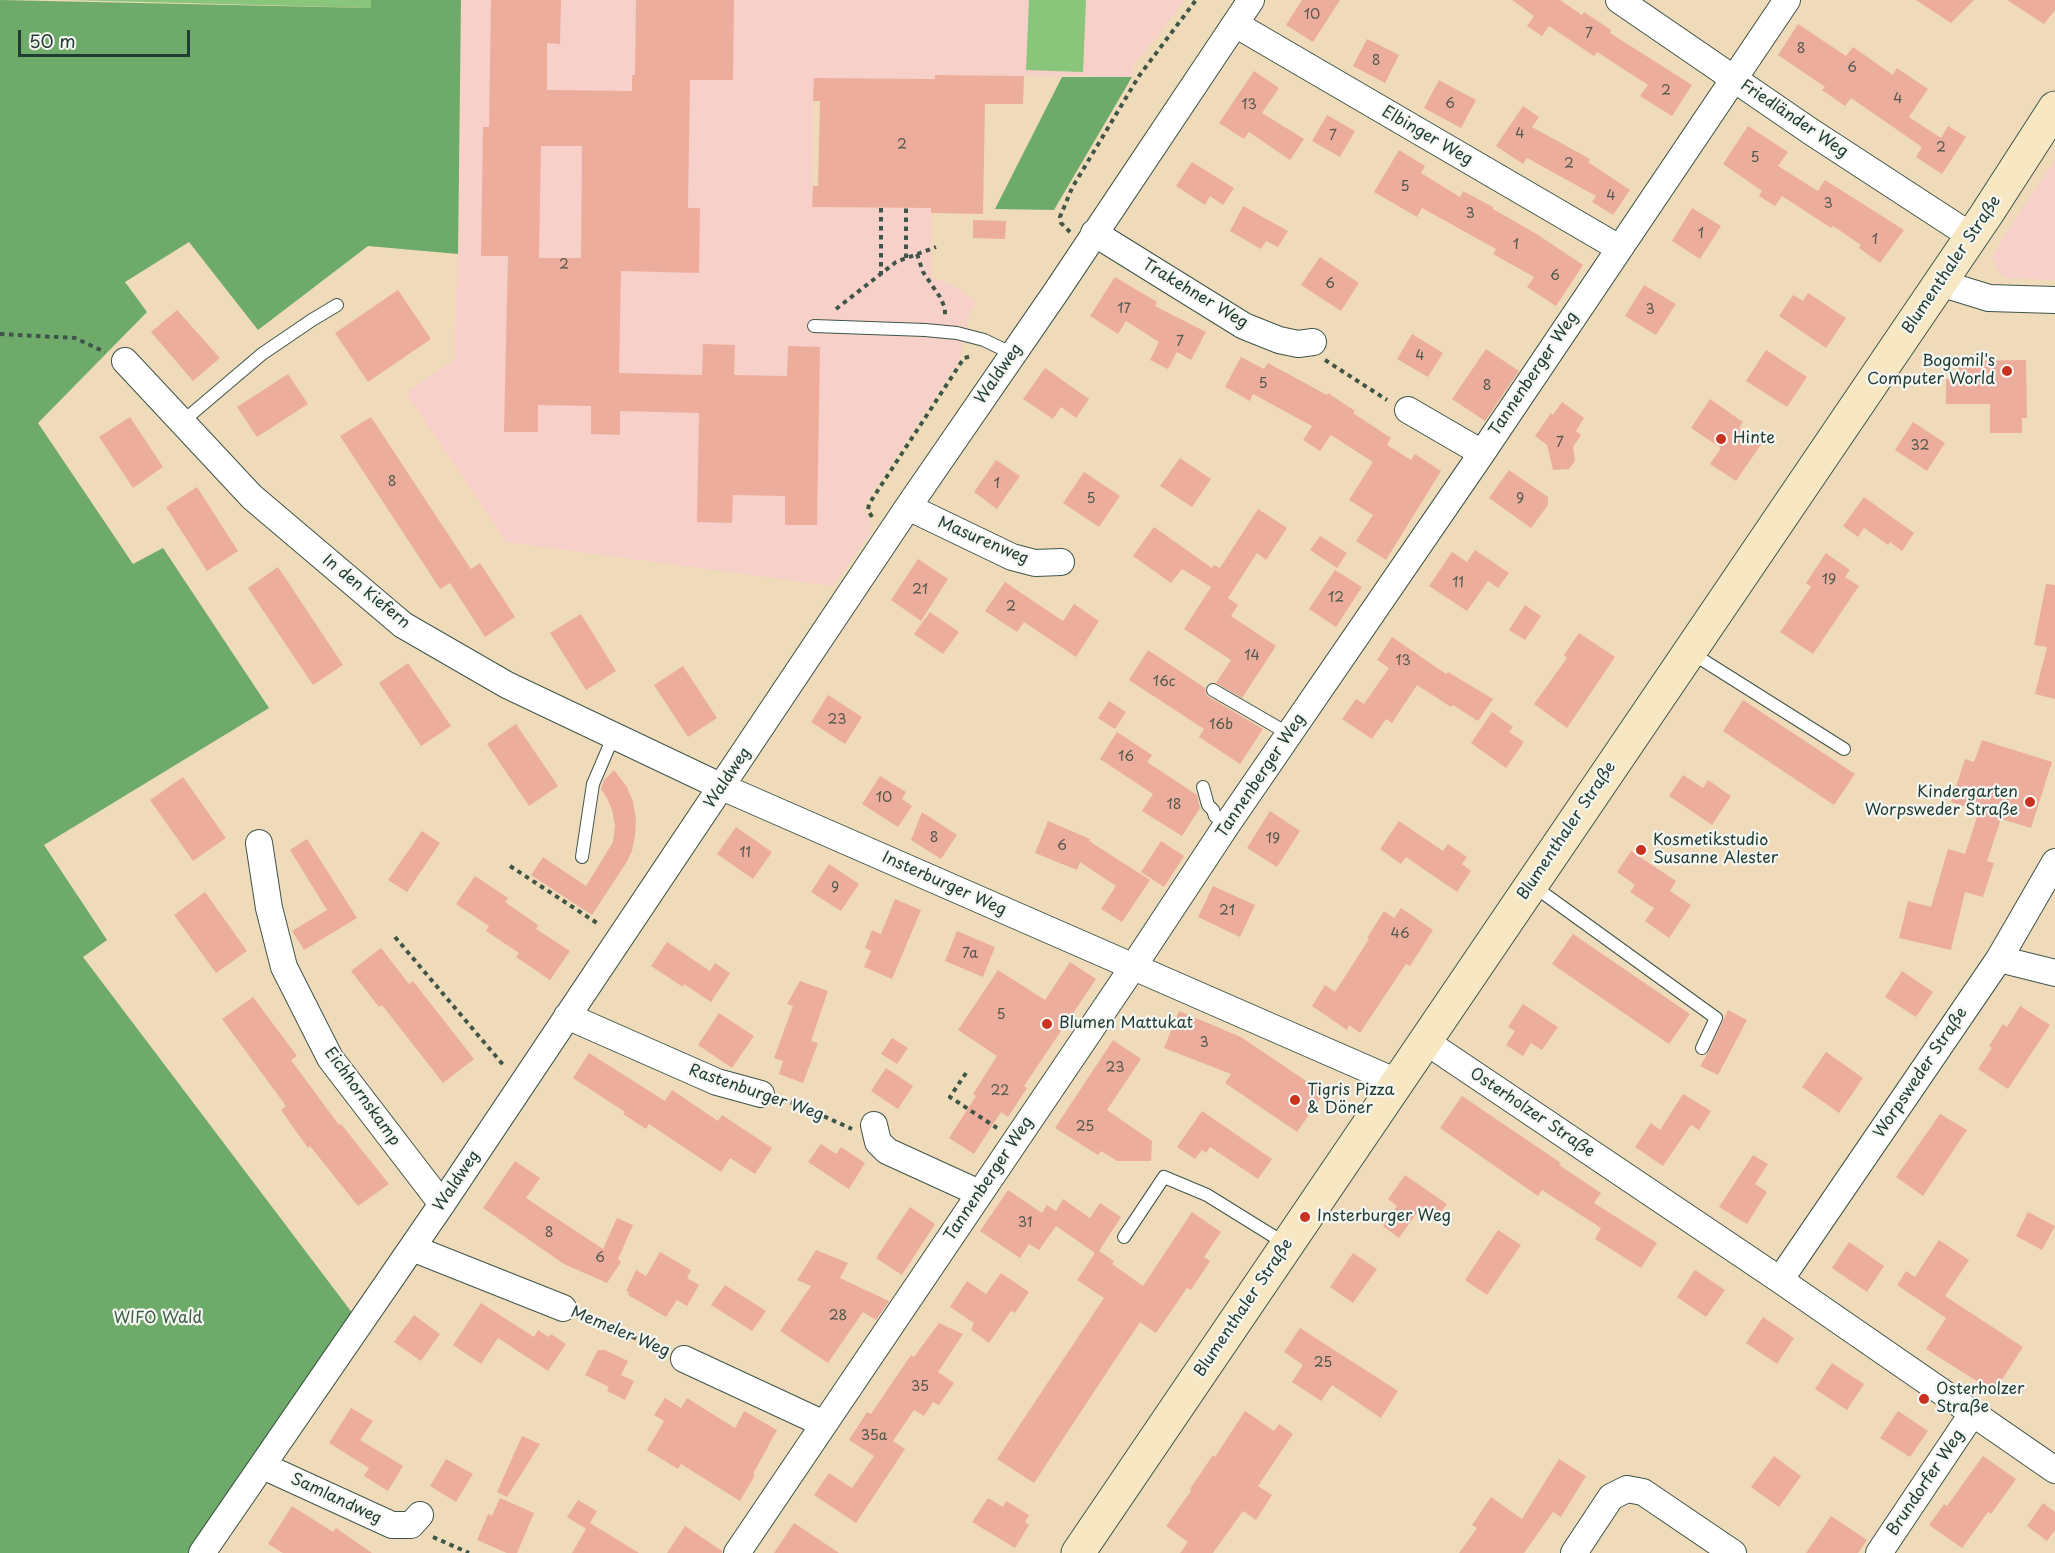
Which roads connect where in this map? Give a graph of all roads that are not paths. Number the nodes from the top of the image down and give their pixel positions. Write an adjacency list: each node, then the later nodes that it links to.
1 (1251, 0): 4 (street, Waldweg)
2 (1619, 0): 5 (street, Friedländer Weg)
3 (1787, 0): 5 (street, Tannenberger Weg)
4 (1235, 24): 7 (street, Waldweg); 9 (street, Elbinger Weg)
5 (1734, 79): 8 (street, Friedländer Weg); 9 (street, Tannenberger Weg)
6 (2055, 108): 8 (main road, Blumenthaler Straße)
7 (1084, 235): 14 (street, Trakehner Weg); 15 (street, Waldweg)
8 (1971, 236): 10 (main road, Blumenthaler Straße)
9 (1619, 248): 19 (street, Tannenberger Weg)
10 (1940, 283): 11 (street); 22 (main road, Blumenthaler Straße)
11 (2055, 300)
12 (337, 305): 18 (lane)
13 (814, 326): 15 (lane)
14 (1313, 342)
15 (1006, 351): 20 (street, Waldweg)
16 (124, 361): 18 (street, In den Kiefern)
17 (1408, 410): 19 (street)
18 (182, 422): 25 (street, In den Kiefern)
19 (1482, 453): 24 (street, Tannenberger Weg)
20 (908, 507): 21 (street, Masurenweg); 27 (street, Waldweg)
21 (1061, 562)
22 (1689, 652): 26 (lane); 33 (main road, Blumenthaler Straße)
23 (1213, 690): 24 (lane)
24 (1288, 734): 29 (street, Tannenberger Weg)
25 (614, 735): 27 (street, In den Kiefern); 31 (lane)
26 (1844, 749)
27 (722, 786): 35 (street, Insterburger Weg); 37 (street, Waldweg)
28 (1203, 786): 29 (lane)
29 (1226, 826): 35 (street, Tannenberger Weg)
30 (259, 843): 44 (street, Eichhornskamp)
31 (582, 857)
32 (2055, 862): 34 (street, Worpsweder Straße)
33 (1531, 885): 38 (main road, Blumenthaler Straße); 39 (lane)
34 (1999, 959): 36 (street); 48 (street, Worpsweder Straße)
35 (1133, 968): 40 (street, Insterburger Weg); 43 (street, Tannenberger Weg)
36 (2055, 973)
37 (567, 1016): 41 (street, Rastenburger Weg); 44 (street, Waldweg)
38 (1425, 1041): 40 (main road, Blumenthaler Straße); 48 (street, Osterholzer Straße)
39 (1702, 1048)
40 (1397, 1083): 46 (main road, Blumenthaler Straße)
41 (761, 1094)
42 (876, 1133): 43 (street)
43 (979, 1193): 52 (street, Tannenberger Weg)
44 (442, 1204): 47 (street, Waldweg)
45 (1124, 1237): 46 (lane)
46 (1287, 1245): 58 (main road, Blumenthaler Straße)
47 (412, 1248): 49 (street, Memeler Weg); 53 (street, Waldweg)
48 (1780, 1280): 51 (street, Osterholzer Straße)
49 (563, 1308)
50 (684, 1359): 52 (street, Memeler Weg)
51 (1972, 1414): 54 (street, Osterholzer Straße); 61 (street, Brundorfer Weg)
52 (824, 1424): 57 (street, Tannenberger Weg)
53 (263, 1466): 55 (street, Samlandweg); 56 (street, Waldweg)
54 (2055, 1470)
55 (416, 1520)
56 (202, 1553)
57 (737, 1553)
58 (1078, 1553)
59 (1574, 1553): 60 (street)
60 (1733, 1553)
61 (1879, 1553)

